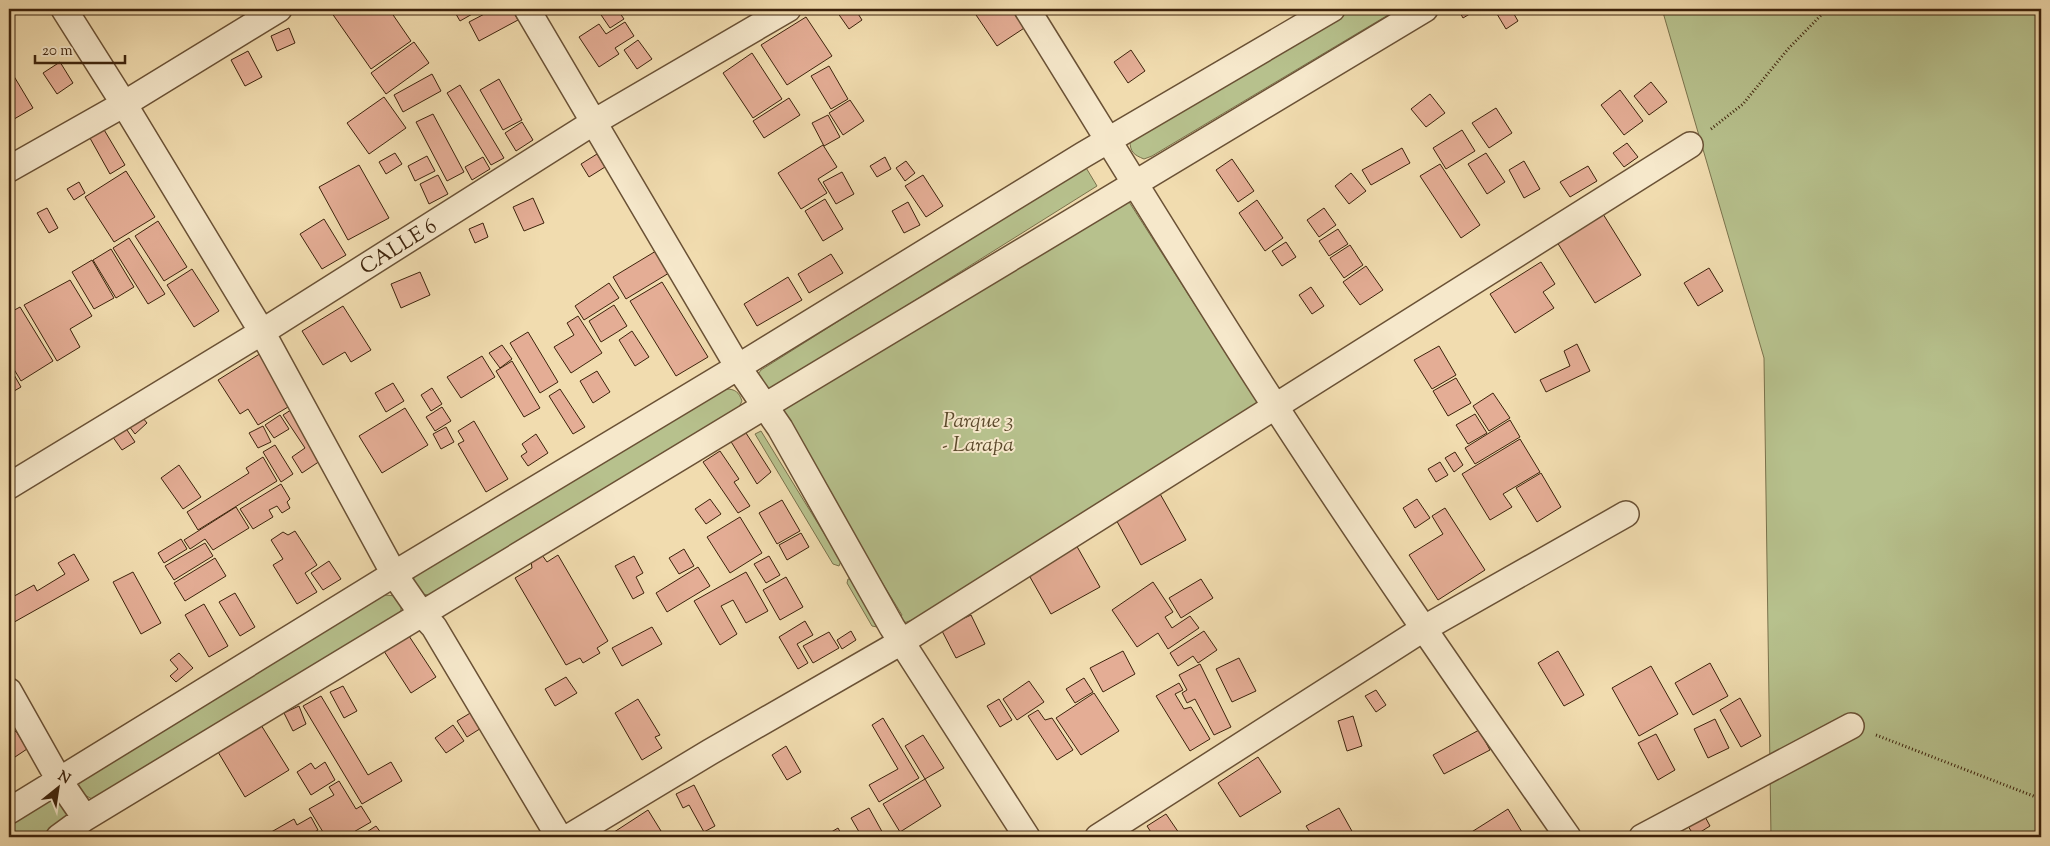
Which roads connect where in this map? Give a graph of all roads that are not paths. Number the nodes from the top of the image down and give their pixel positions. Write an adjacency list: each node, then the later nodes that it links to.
1 (64, 9): 8 (street)
2 (279, 9): 8 (street)
3 (527, 9): 9 (street)
4 (788, 9): 9 (street, CALLE 6)
5 (1027, 9): 10 (street)
6 (1332, 9): 10 (street)
7 (1425, 9): 13 (street)
8 (124, 104): 12 (street); 14 (street)
9 (594, 122): 14 (street, CALLE 6); 15 (street)
10 (1108, 141): 13 (street); 15 (street)
11 (1690, 145): 17 (street)
12 (9, 169)
13 (1134, 185): 16 (street); 17 (street)
14 (262, 332): 18 (street, CALLE 6); 20 (street)
15 (738, 367): 16 (street); 20 (street)
16 (765, 406): 21 (street); 23 (street)
17 (1276, 407): 22 (street); 23 (street)
18 (9, 486)
19 (1626, 514): 22 (street)
20 (394, 574): 21 (street); 26 (street)
21 (421, 613): 28 (street); 30 (street)
22 (1423, 629): 33 (street); 34 (street)
23 (903, 641): 31 (street); 32 (street)
24 (9, 691): 26 (street)
25 (1851, 726): 35 (street)
26 (59, 780): 27 (street); 28 (street)
27 (9, 811)
28 (85, 818): 29 (street)
29 (59, 837)
30 (559, 837)
31 (569, 837)
32 (1027, 837)
33 (1098, 837)
34 (1568, 837)
35 (1642, 837)

